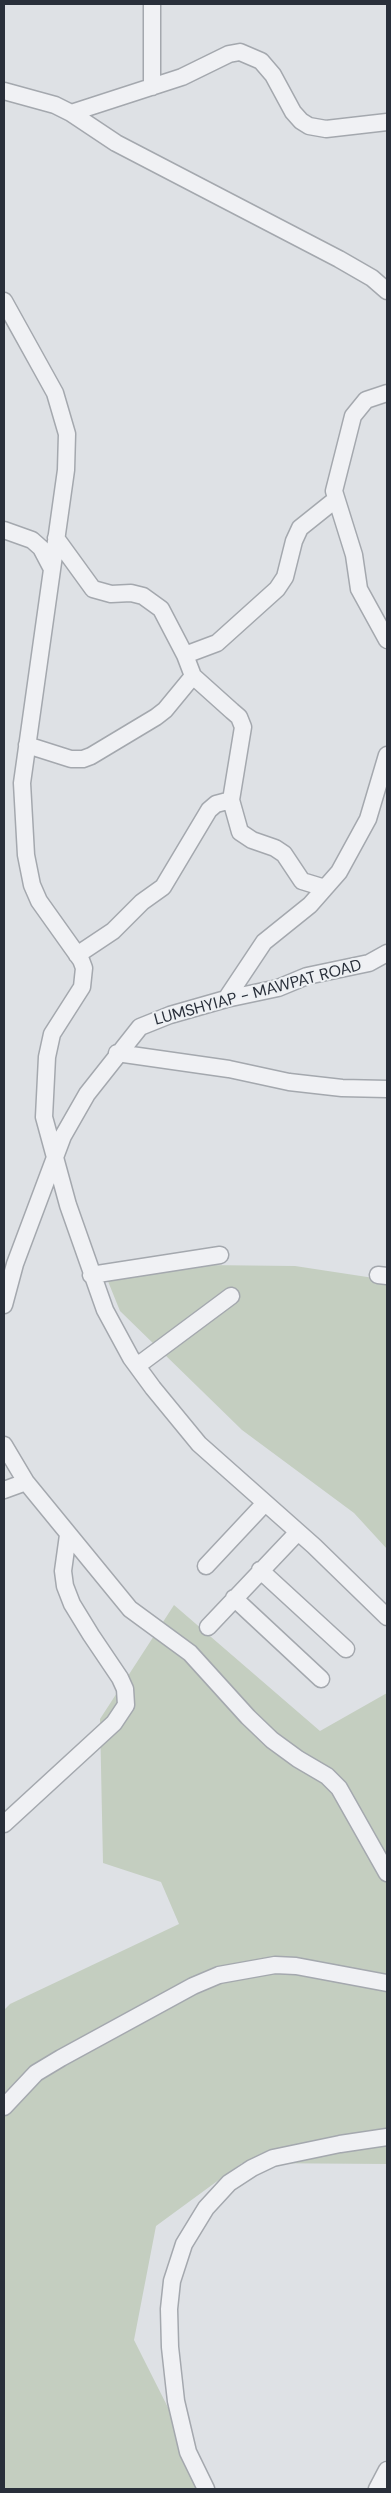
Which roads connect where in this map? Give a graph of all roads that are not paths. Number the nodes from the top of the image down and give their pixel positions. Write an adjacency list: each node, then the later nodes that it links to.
1 (152, 4): 2 (street)
2 (152, 87): 4 (street); 5 (street)
3 (4, 92): 4 (street)
4 (71, 113): 6 (street)
5 (387, 122)
6 (387, 291)
7 (4, 301): 11 (street)
8 (387, 393): 9 (street)
9 (336, 500): 13 (street); 14 (street)
10 (4, 530): 12 (street)
11 (56, 538): 12 (street); 14 (street)
12 (51, 567): 16 (street)
13 (387, 640)
14 (185, 655): 15 (street)
15 (193, 676): 16 (street); 18 (street)
16 (27, 745): 21 (street)
17 (387, 755): 19 (street)
18 (231, 800): 19 (street); 21 (street)
19 (325, 888): 22 (street)
20 (387, 953): 22 (street, LUMSHYIAP - MAWPAT ROAD)
21 (77, 955): 25 (street)
22 (226, 999): 23 (street, LUMSHYIAP - MAWPAT ROAD)
23 (117, 1053): 24 (street); 25 (street, LUMSHYIAP - MAWPAT ROAD)
24 (387, 1089)
25 (55, 1153): 27 (street); 29 (street, LUMSHYIAP - MAWPAT ROAD)
26 (220, 1255): 27 (street)
27 (91, 1274): 30 (street)
28 (231, 1296): 30 (street)
29 (4, 1305)
30 (137, 1366): 34 (street)
31 (4, 1445): 32 (street)
32 (26, 1482): 33 (street); 36 (street)
33 (4, 1490)
34 (265, 1503): 35 (street); 37 (street)
35 (298, 1532): 38 (street); 40 (street)
36 (68, 1536): 44 (street); 45 (street)
37 (206, 1566)
38 (260, 1570): 39 (street); 42 (street)
39 (234, 1598): 41 (street); 43 (street)
40 (387, 1617)
41 (208, 1627)
42 (346, 1650)
43 (321, 1680)
44 (4, 1824)
45 (387, 1873)
46 (387, 1983): 47 (street)
47 (4, 2106)
48 (387, 2137): 50 (street)
49 (387, 2470): 51 (street)
50 (206, 2489)
51 (377, 2489)

